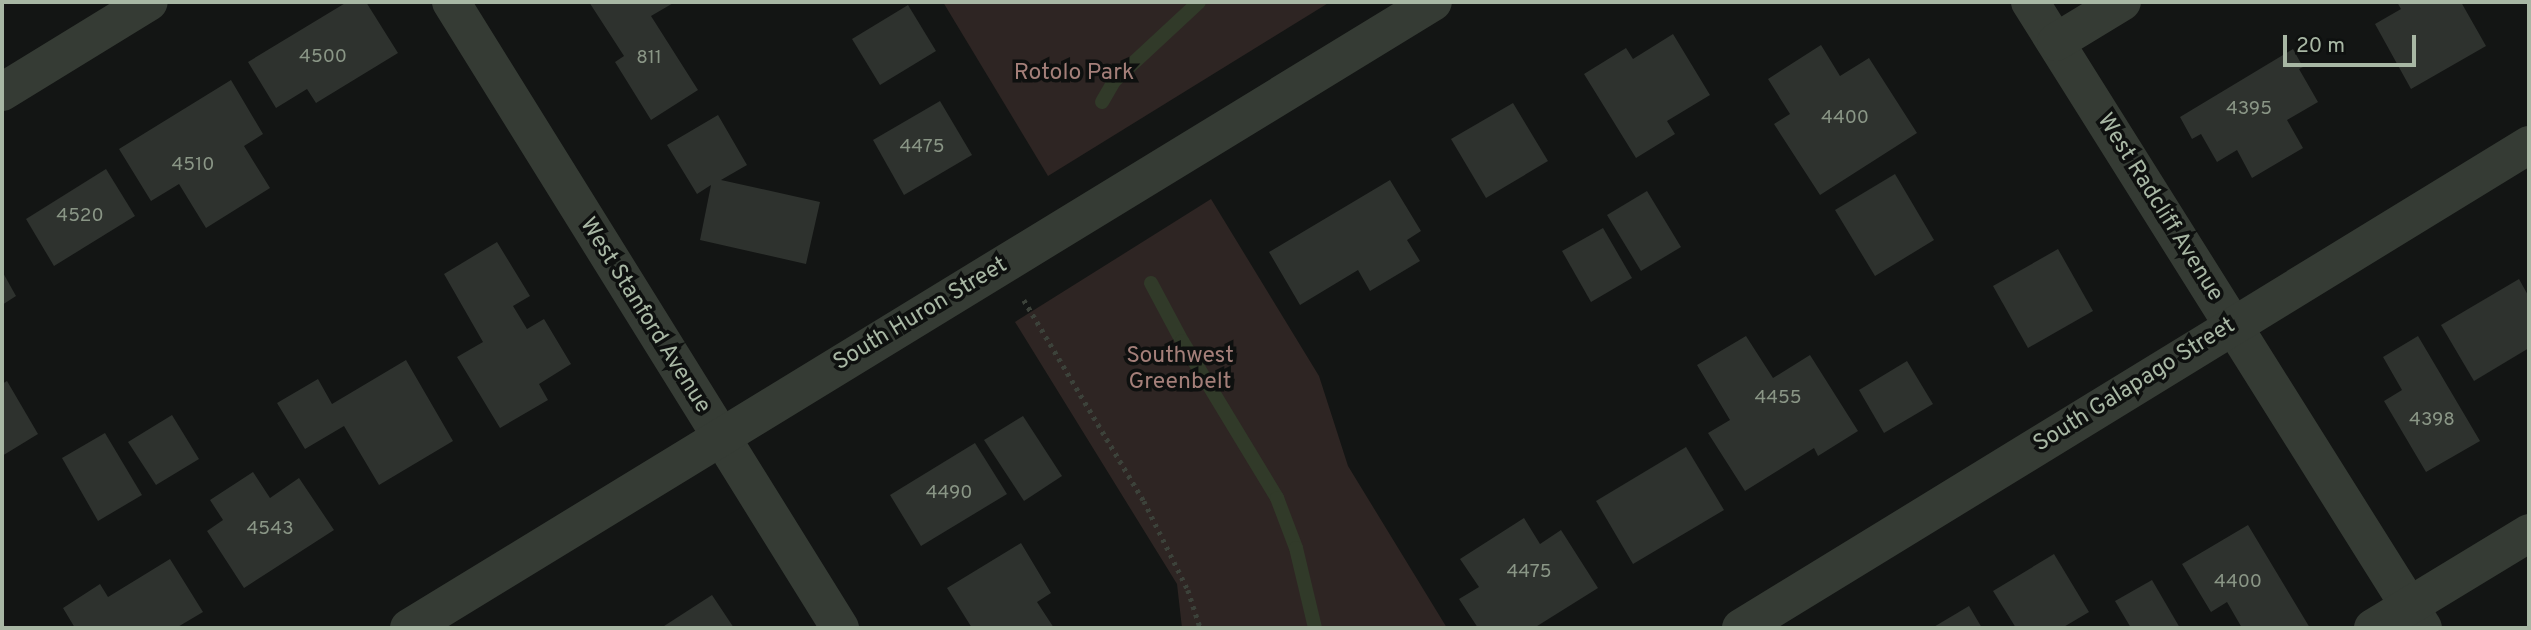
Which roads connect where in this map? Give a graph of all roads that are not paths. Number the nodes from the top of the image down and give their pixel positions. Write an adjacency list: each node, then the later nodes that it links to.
1 (149, 2): 7 (street)
2 (451, 2): 10 (street, West Stanford Avenue)
3 (1433, 2): 10 (street, South Huron Street)
4 (2030, 2): 6 (street, West Radcliff Avenue)
5 (2122, 2): 6 (street)
6 (2056, 42): 9 (street, West Radcliff Avenue)
7 (2, 92)
8 (2529, 145): 9 (street, South Galapago Street)
9 (2233, 326): 12 (street, West Radcliff Avenue); 15 (street, South Galapago Street)
10 (719, 438): 13 (street, South Huron Street); 14 (street, West Stanford Avenue)
11 (2529, 533): 12 (street)
12 (2416, 617): 16 (street)
13 (410, 628)
14 (840, 628)
15 (1741, 628)
16 (2372, 628)

